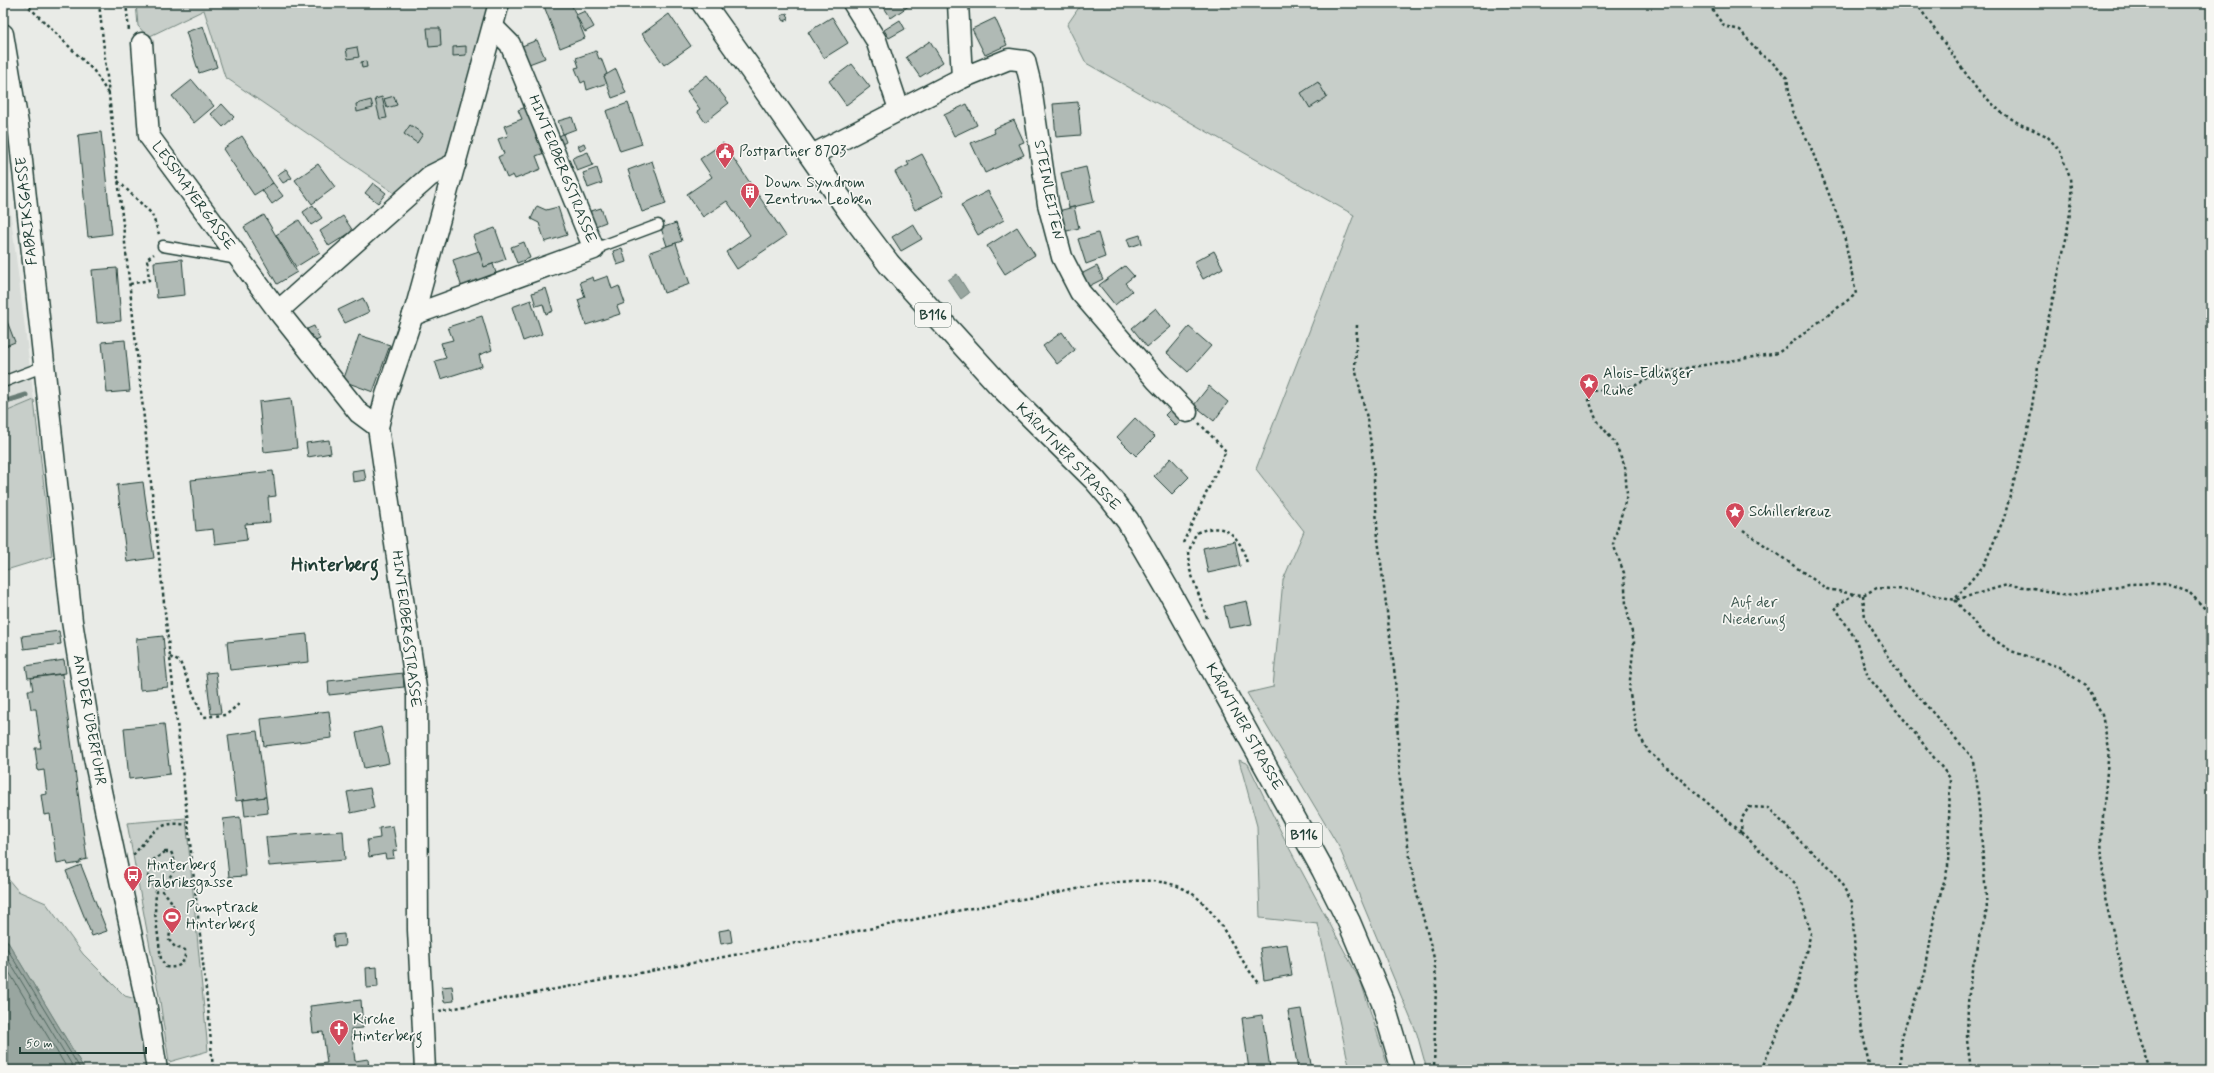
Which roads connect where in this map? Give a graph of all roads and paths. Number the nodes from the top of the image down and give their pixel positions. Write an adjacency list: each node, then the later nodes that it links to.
1 (25, 3): 14 (path)
2 (99, 3): 14 (path)
3 (126, 3): 12 (path)
4 (499, 3): 10 (street, HINTERBERGSTRASSE)
5 (703, 3): 16 (main road, KÄRNTNER STRASSE / B116)
6 (852, 3): 15 (street)
7 (958, 3): 13 (street)
8 (1712, 3): 43 (path)
9 (1916, 3): 37 (path)
10 (493, 28): 17 (street, HINTERBERGSTRASSE); 21 (street, HINTERBERGSTRASSE)
11 (3, 34): 28 (street, FABRIKSGASSE)
12 (142, 43): 22 (street, LESSMAYERGASSE)
13 (962, 78): 15 (street, STEINLEITEN); 30 (street, STEINLEITEN)
14 (110, 97): 18 (path)
15 (899, 109): 16 (street, STEINLEITEN)
16 (810, 156): 51 (main road, KÄRNTNER STRASSE / B116)
17 (456, 163): 25 (street); 26 (street, HINTERBERGSTRASSE)
18 (118, 181): 20 (path); 24 (path)
19 (658, 225): 21 (lane)
20 (163, 246): 22 (lane)
21 (594, 248): 26 (street, HINTERBERGSTRASSE)
22 (240, 260): 25 (street, LESSMAYERGASSE)
23 (148, 268): 24 (path)
24 (130, 284): 40 (path)
25 (278, 311): 31 (street, LESSMAYERGASSE)
26 (413, 315): 31 (street, HINTERBERGSTRASSE)
27 (1357, 325): 52 (path)
28 (45, 366): 29 (lane); 44 (street, AN DER ÜBERFUHR)
29 (3, 382)
30 (1187, 412): 33 (path)
31 (378, 427): 47 (street, HINTERBERGSTRASSE)
32 (1743, 530): 35 (path)
33 (1183, 543)
34 (1247, 563): 39 (path)
35 (1854, 594): 36 (path); 55 (path)
36 (1863, 594): 37 (path); 56 (path)
37 (1955, 600): 38 (path); 57 (path)
38 (2211, 615)
39 (1210, 625)
40 (170, 656): 41 (path); 42 (path)
41 (239, 704)
42 (187, 825): 44 (path); 49 (path)
43 (1741, 832): 53 (path); 54 (path)
44 (118, 871): 48 (street, AN DER ÜBERFUHR)
45 (174, 968): 45 (path)
46 (1259, 983): 47 (path)
47 (421, 1015): 50 (street, HINTERBERGSTRASSE)
48 (156, 1070)
49 (213, 1070)
50 (425, 1070)
51 (1403, 1070)
52 (1434, 1070)
53 (1761, 1070)
54 (1870, 1070)
55 (1900, 1070)
56 (1971, 1070)
57 (2151, 1070)

